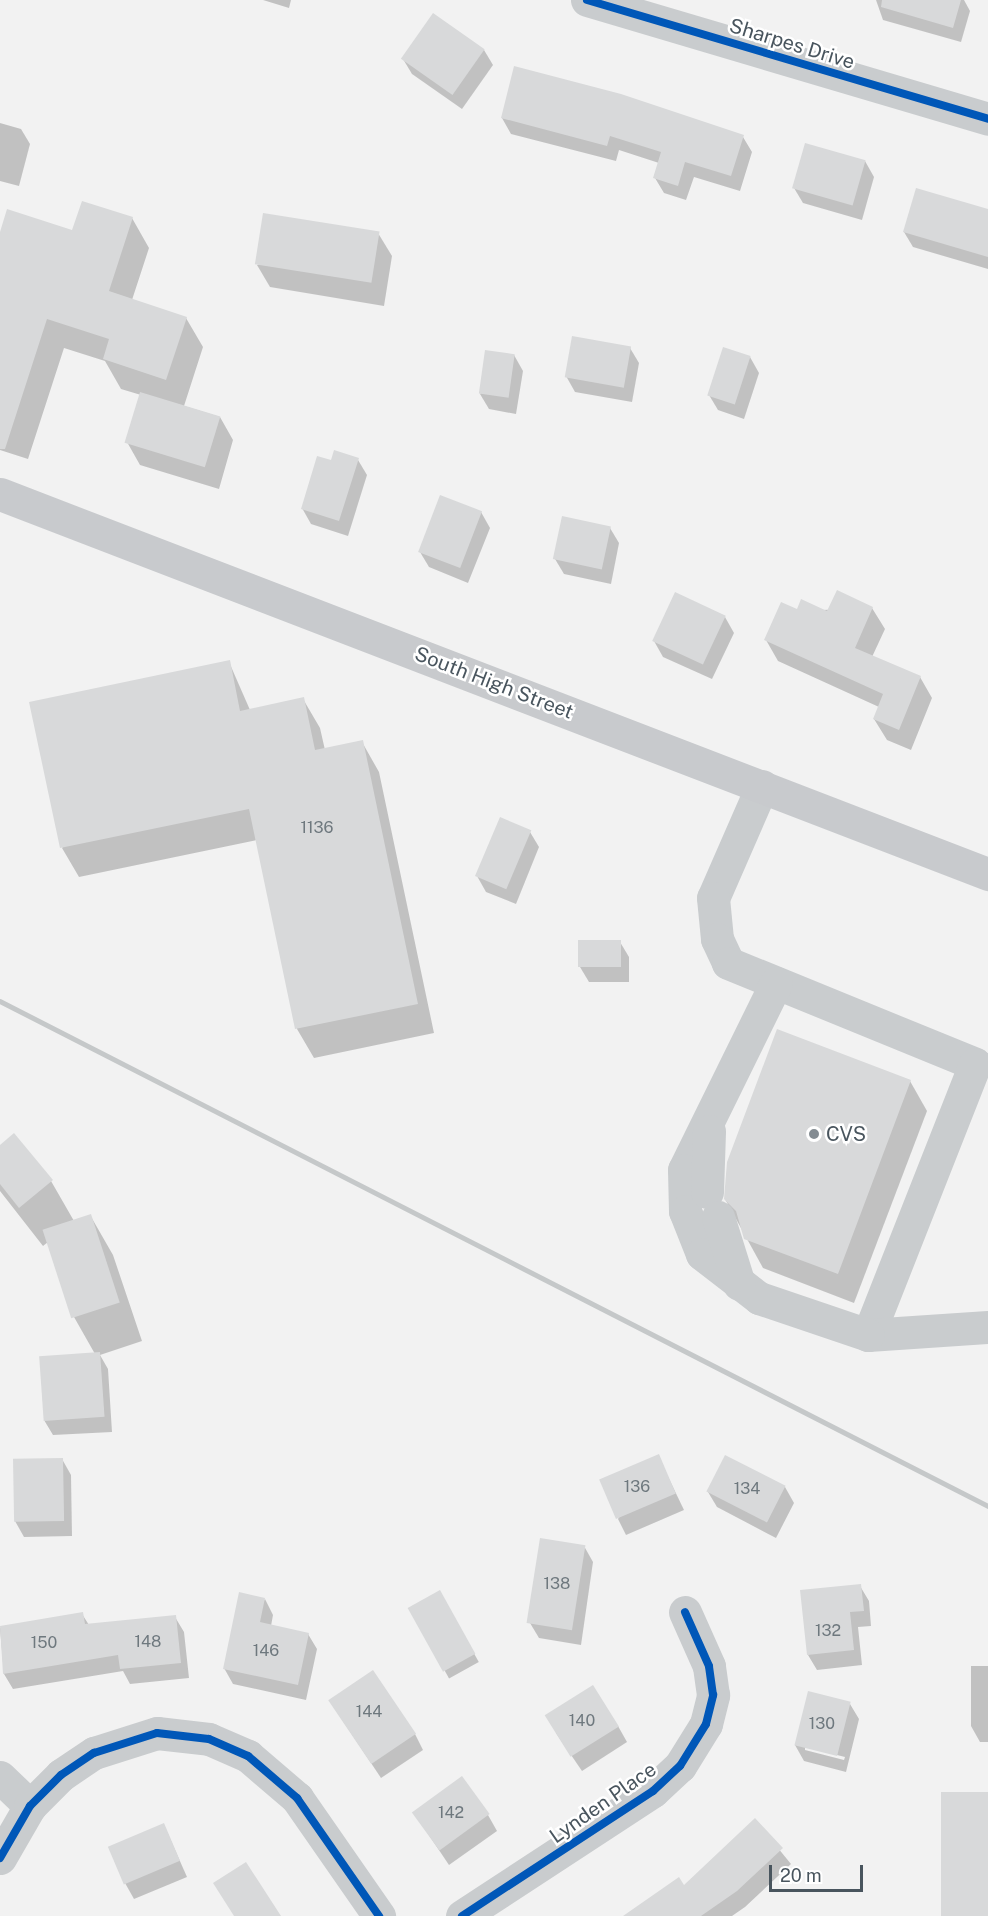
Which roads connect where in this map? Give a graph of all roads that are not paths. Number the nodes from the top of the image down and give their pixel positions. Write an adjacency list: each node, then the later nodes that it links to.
1 (586, 0): 2 (street, Sharpes Drive)
2 (988, 119)
3 (0, 494): 4 (main road, South High Street)
4 (762, 786): 5 (main road, South High Street); 6 (street)
5 (988, 874)
6 (776, 982): 7 (street); 10 (street)
7 (709, 1126): 8 (street); 8 (street)
8 (739, 1284): 10 (street)
9 (988, 1327): 10 (street)
10 (868, 1335)
11 (685, 1612): 16 (street, Lynden Place)
12 (0, 1777): 13 (street)
13 (30, 1806): 14 (street); 15 (street)
14 (0, 1858)
15 (379, 1916)
16 (462, 1916)

